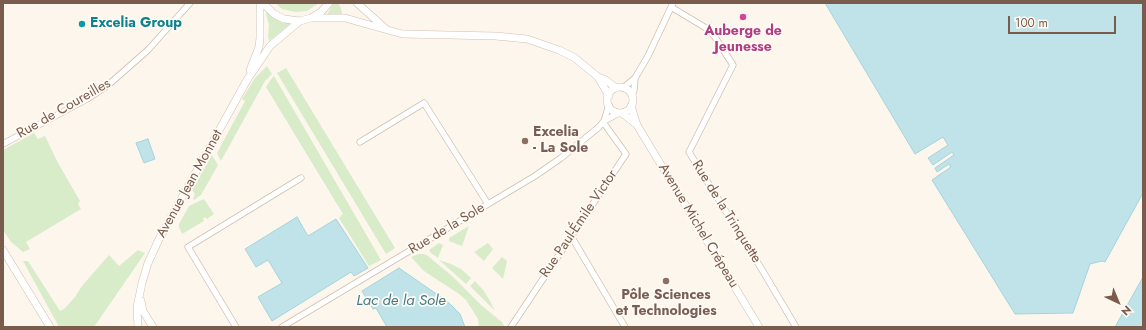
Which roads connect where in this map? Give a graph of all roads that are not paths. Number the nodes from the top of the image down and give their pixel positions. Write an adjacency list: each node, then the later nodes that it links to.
1 (190, 3): 22 (street, Rue de Coureilles)
2 (260, 3): 12 (street, Avenue Jean Monnet)
3 (264, 3): 8 (street)
4 (329, 3): 7 (street)
5 (357, 3): 9 (street)
6 (672, 5): 11 (street); 36 (street, Rue de la Trinquette)
7 (311, 18): 8 (street); 9 (street)
8 (300, 20): 12 (street, Avenue Jean Monnet)
9 (388, 30): 10 (street)
10 (598, 77): 13 (street); 14 (street)
11 (635, 78): 13 (street); 15 (street)
12 (247, 80): 27 (street, Avenue Jean Monnet)
13 (619, 88): 14 (street); 15 (street)
14 (609, 96): 16 (street)
15 (632, 96): 17 (street, Avenue Michel Crépeau)
16 (608, 105): 18 (street, Avenue Michel Crépeau); 19 (street)
17 (632, 106): 18 (street); 20 (street, Avenue Michel Crépeau)
18 (620, 113): 19 (street, Rue de la Sole); 20 (street, Avenue Michel Crépeau)
19 (604, 121): 24 (street, Rue de la Sole); 25 (street, Rue Paul-Émile Victor)
20 (637, 125): 35 (street, Avenue Michel Crépeau)
21 (360, 142): 24 (street)
22 (3, 144)
23 (301, 178): 31 (street)
24 (488, 204): 32 (street, Rue de la Sole)
25 (571, 236): 33 (street, Rue Paul-Émile Victor); 34 (street)
26 (3, 250): 28 (street)
27 (140, 291): 29 (street, Avenue Jean Monnet); 30 (street, Avenue Jean Monnet)
28 (50, 327)
29 (138, 327)
30 (153, 327)
31 (236, 327)
32 (282, 327)
33 (510, 327)
34 (625, 327)
35 (759, 327)
36 (796, 327)

